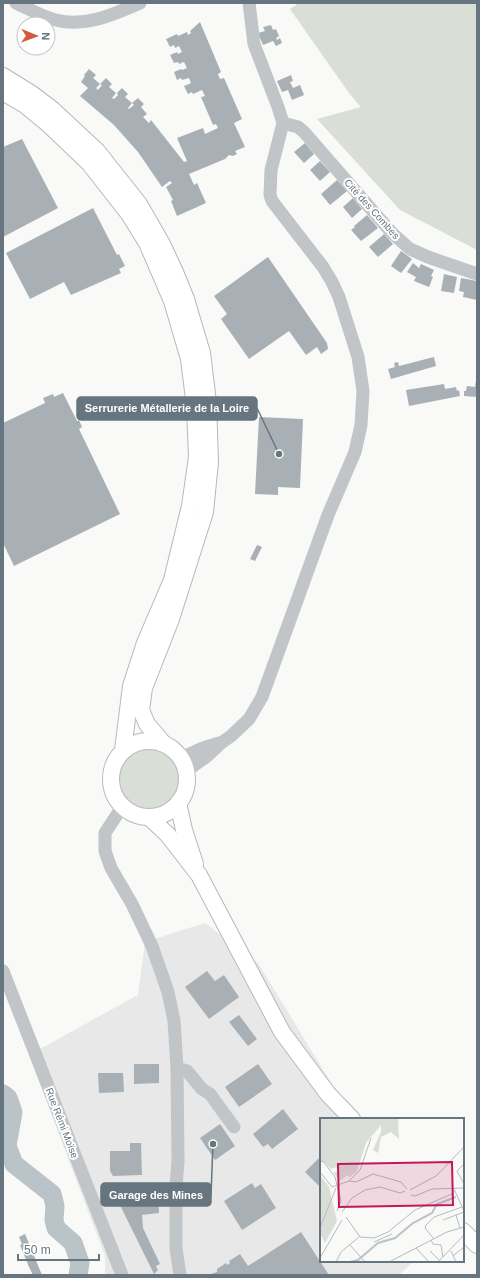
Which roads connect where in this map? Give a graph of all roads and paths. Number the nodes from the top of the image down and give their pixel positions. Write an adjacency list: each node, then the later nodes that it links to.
1 (16, 3): 2 (street)
2 (140, 3)
3 (249, 3): 6 (street)
4 (3, 76): 8 (main road)
5 (3, 92): 9 (main road)
6 (283, 123): 7 (street, Cité des Combes); 10 (street)
7 (477, 274)
8 (163, 743): 9 (main road); 10 (main road)
9 (123, 750): 12 (main road)
10 (184, 765): 11 (main road)
11 (178, 803): 13 (main road); 14 (main road)
12 (122, 807): 13 (main road); 16 (street)
13 (149, 817): 14 (main road)
14 (199, 875): 17 (main road)
15 (3, 971): 21 (street, Rue Rémi Moïse)
16 (177, 1068): 18 (street); 22 (street)
17 (351, 1118)
18 (234, 1127)
19 (464, 1232): 20 (main road)
20 (477, 1245)
21 (122, 1275)
22 (180, 1275)

